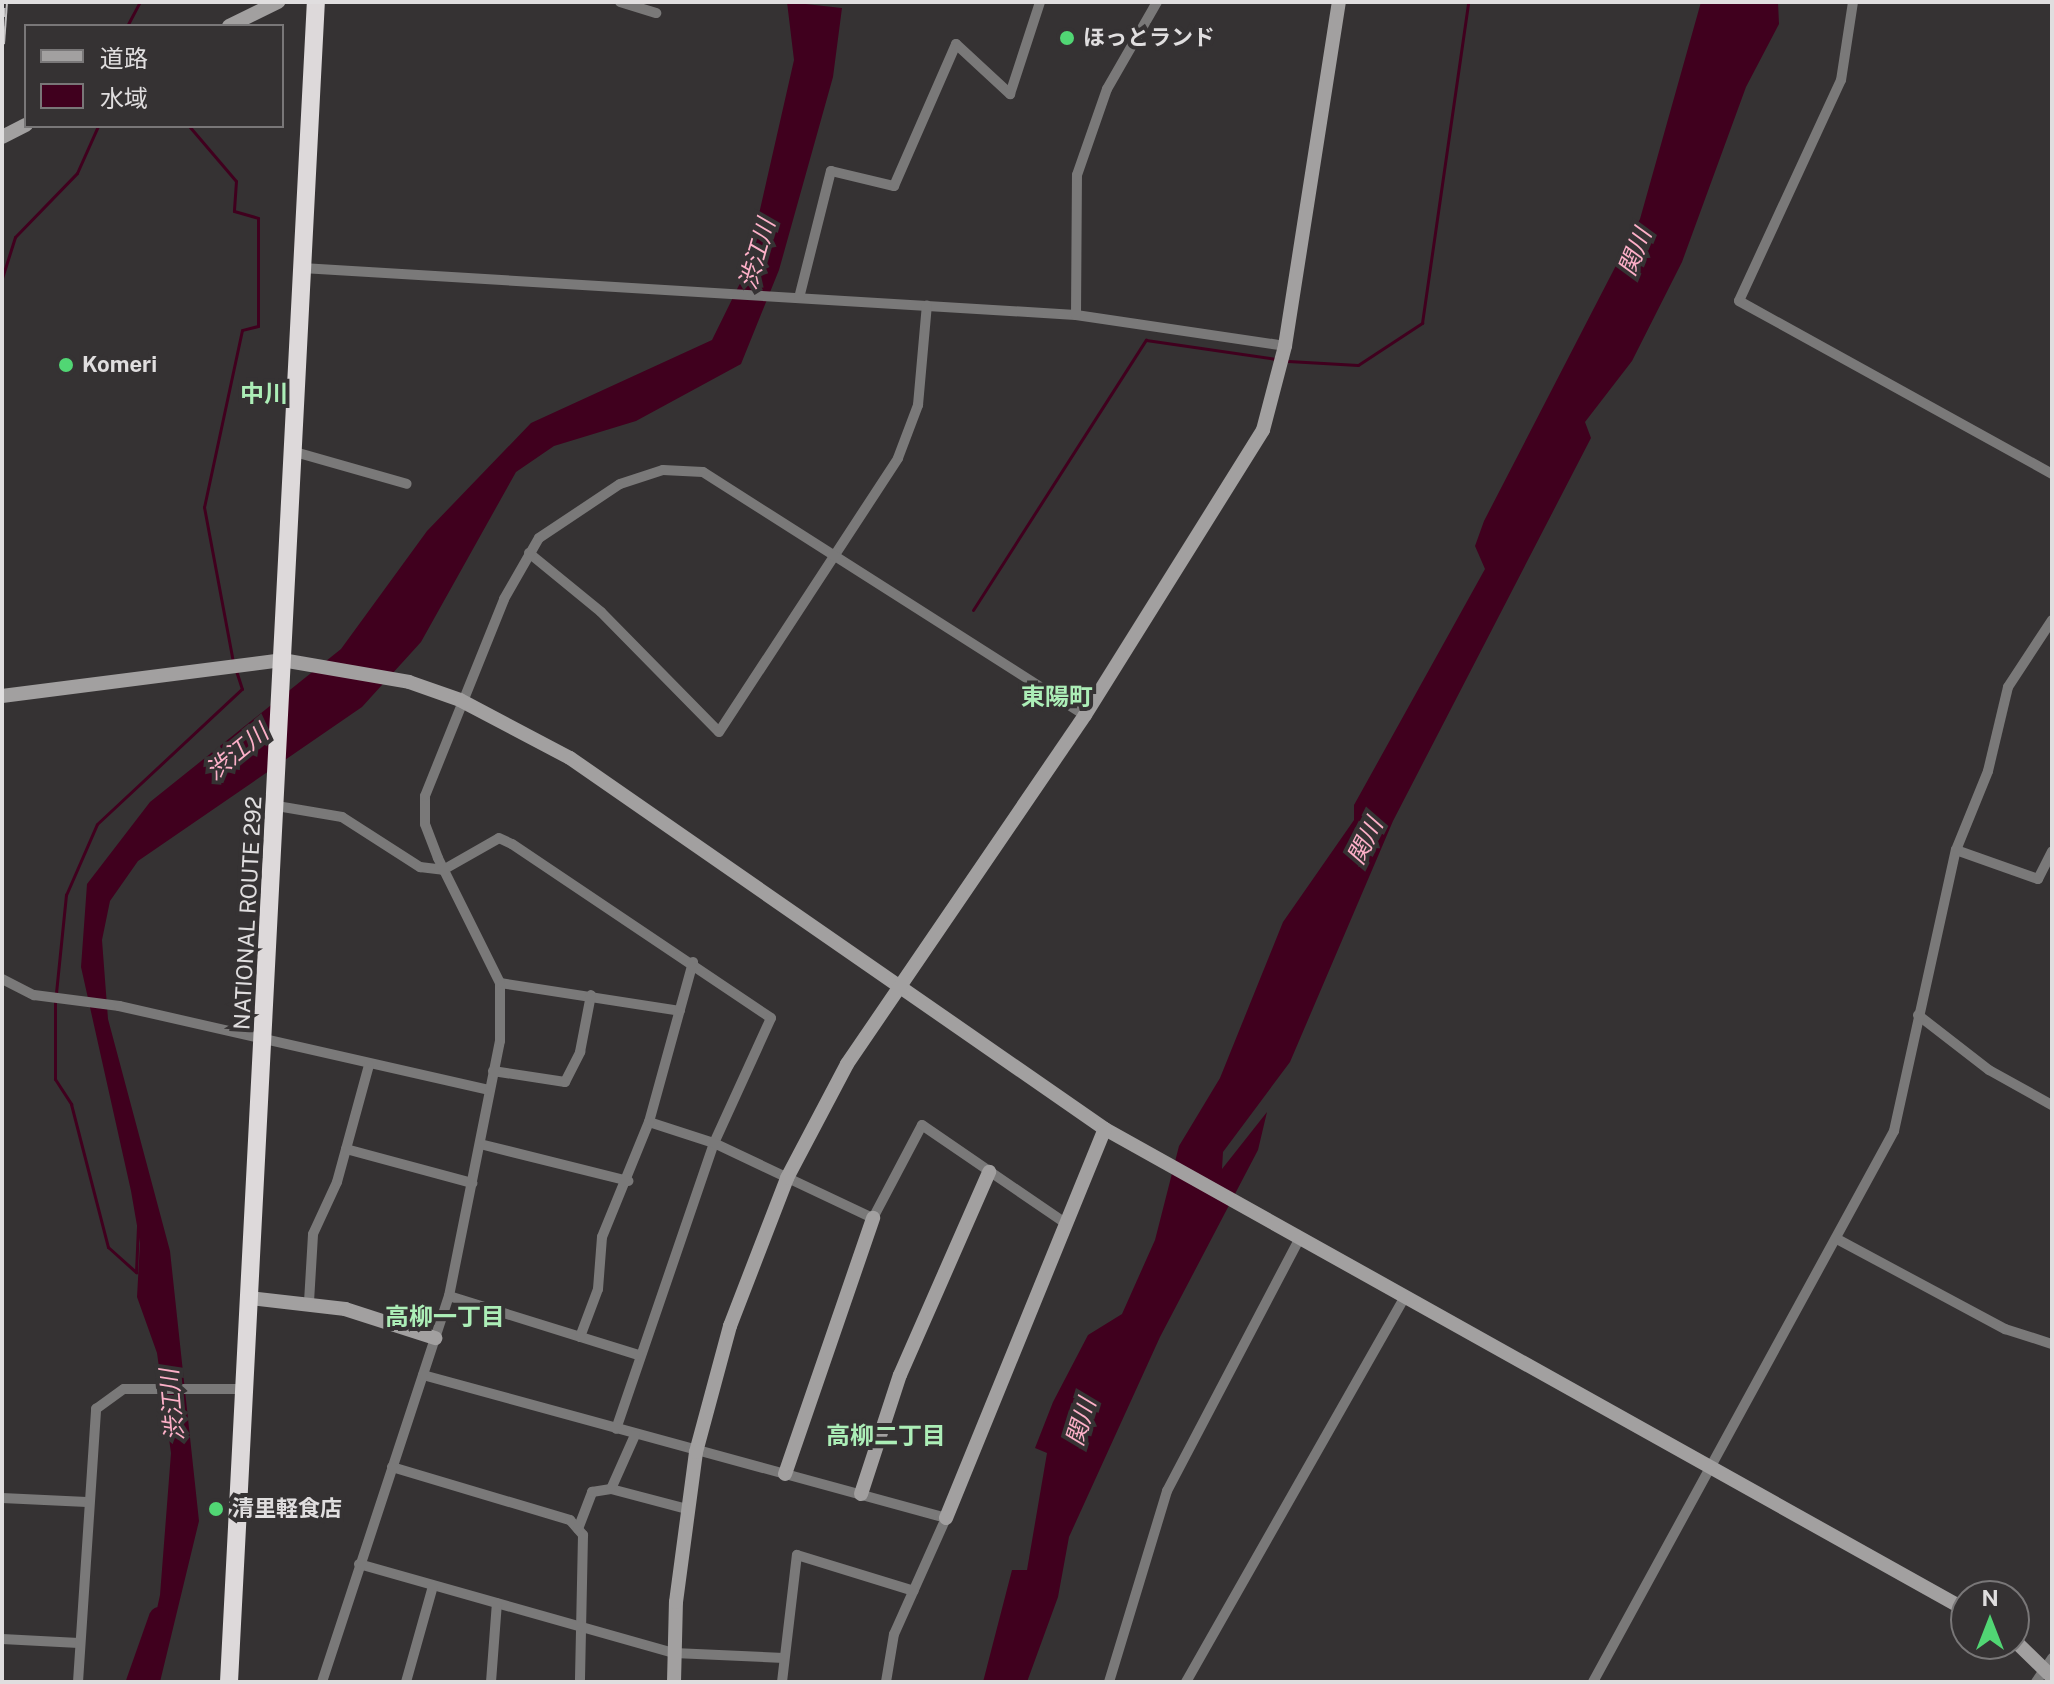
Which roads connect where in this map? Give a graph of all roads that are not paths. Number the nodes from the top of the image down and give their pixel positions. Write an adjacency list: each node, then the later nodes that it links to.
1 (278, 2): 9 (street)
2 (316, 2): 12 (highway, NATIONAL ROUTE 292)
3 (620, 2): 8 (street)
4 (1040, 2): 13 (street)
5 (1157, 2): 15 (street)
6 (1339, 2): 16 (street)
7 (1853, 2): 18 (street)
8 (656, 13)
9 (233, 24)
10 (24, 126): 11 (street)
11 (2, 137)
12 (302, 268): 13 (street); 17 (highway, NATIONAL ROUTE 292)
13 (799, 298): 14 (street)
14 (927, 305): 15 (street); 21 (street)
15 (1076, 315): 16 (street)
16 (1285, 346): 26 (street)
17 (295, 452): 19 (street); 23 (highway, NATIONAL ROUTE 292)
18 (2052, 474)
19 (407, 484)
20 (529, 553): 21 (street); 21 (street); 25 (street)
21 (838, 553): 26 (street)
22 (2052, 620): 28 (street)
23 (282, 660): 24 (street); 25 (street); 27 (highway, NATIONAL ROUTE 292)
24 (2, 696)
25 (460, 700): 30 (street); 34 (street)
26 (1085, 715): 34 (street)
27 (277, 798): 30 (street); 38 (highway, NATIONAL ROUTE 292)
28 (1956, 850): 29 (street); 37 (street)
29 (2051, 854)
30 (443, 870): 31 (street); 33 (street)
31 (693, 962): 36 (street); 45 (street)
32 (2, 979): 38 (street)
33 (500, 983): 35 (street); 40 (street)
34 (898, 989): 44 (street); 49 (street)
35 (591, 995): 36 (street); 40 (street)
36 (680, 1011): 43 (street)
37 (1918, 1015): 42 (street); 54 (street)
38 (266, 1040): 39 (street); 58 (highway, NATIONAL ROUTE 292)
39 (369, 1065): 41 (street); 47 (street)
40 (493, 1071): 41 (street)
41 (489, 1090): 46 (street)
42 (2052, 1105)
43 (649, 1122): 45 (street); 50 (street)
44 (1110, 1132): 53 (street); 55 (street)
45 (714, 1143): 49 (street); 63 (street)
46 (480, 1144): 50 (street); 51 (street)
47 (346, 1149): 51 (street); 59 (street)
48 (989, 1172): 52 (street); 53 (street); 73 (street)
49 (787, 1178): 52 (street); 68 (street)
50 (628, 1181): 60 (street)
51 (472, 1183): 56 (street)
52 (873, 1218): 71 (street)
53 (1065, 1223): 77 (street)
54 (1837, 1239): 62 (street); 70 (street)
55 (1298, 1242): 57 (street); 100 (street)
56 (449, 1296): 60 (street); 61 (street)
57 (1405, 1296): 70 (street); 101 (street)
58 (249, 1298): 59 (street); 65 (highway, NATIONAL ROUTE 292)
59 (309, 1302): 61 (street)
60 (580, 1337): 63 (street)
61 (435, 1338): 64 (street)
62 (2052, 1344)
63 (638, 1355): 66 (street)
64 (423, 1375): 66 (street); 69 (street)
65 (244, 1389): 75 (street); 92 (highway, NATIONAL ROUTE 292)
66 (616, 1429): 67 (street)
67 (635, 1435): 68 (street); 72 (street)
68 (696, 1452): 71 (street); 76 (street)
69 (392, 1467): 78 (street); 79 (street)
70 (1714, 1470): 82 (street); 102 (street)
71 (785, 1474): 73 (street)
72 (611, 1489): 76 (street); 78 (street)
73 (861, 1494): 77 (street)
74 (2, 1498): 75 (street)
75 (87, 1502): 86 (street)
76 (687, 1509): 88 (street)
77 (946, 1518): 81 (street)
78 (578, 1529): 84 (street)
79 (359, 1564): 80 (street); 93 (street)
80 (433, 1586): 83 (street); 94 (street)
81 (914, 1591): 89 (street); 99 (street)
82 (1950, 1601)
83 (497, 1603): 84 (street); 95 (street)
84 (581, 1627): 88 (street); 96 (street)
85 (2, 1639): 86 (street)
86 (79, 1643): 91 (street)
87 (2030, 1652): 90 (street)
88 (674, 1653): 89 (street); 97 (street)
89 (784, 1658): 98 (street)
90 (2050, 1668): 103 (street)
91 (78, 1682)
92 (229, 1682)
93 (322, 1682)
94 (406, 1682)
95 (491, 1682)
96 (580, 1682)
97 (674, 1682)
98 (782, 1682)
99 (886, 1682)
100 (1109, 1682)
101 (1186, 1682)
102 (1593, 1682)
103 (2036, 1682)

